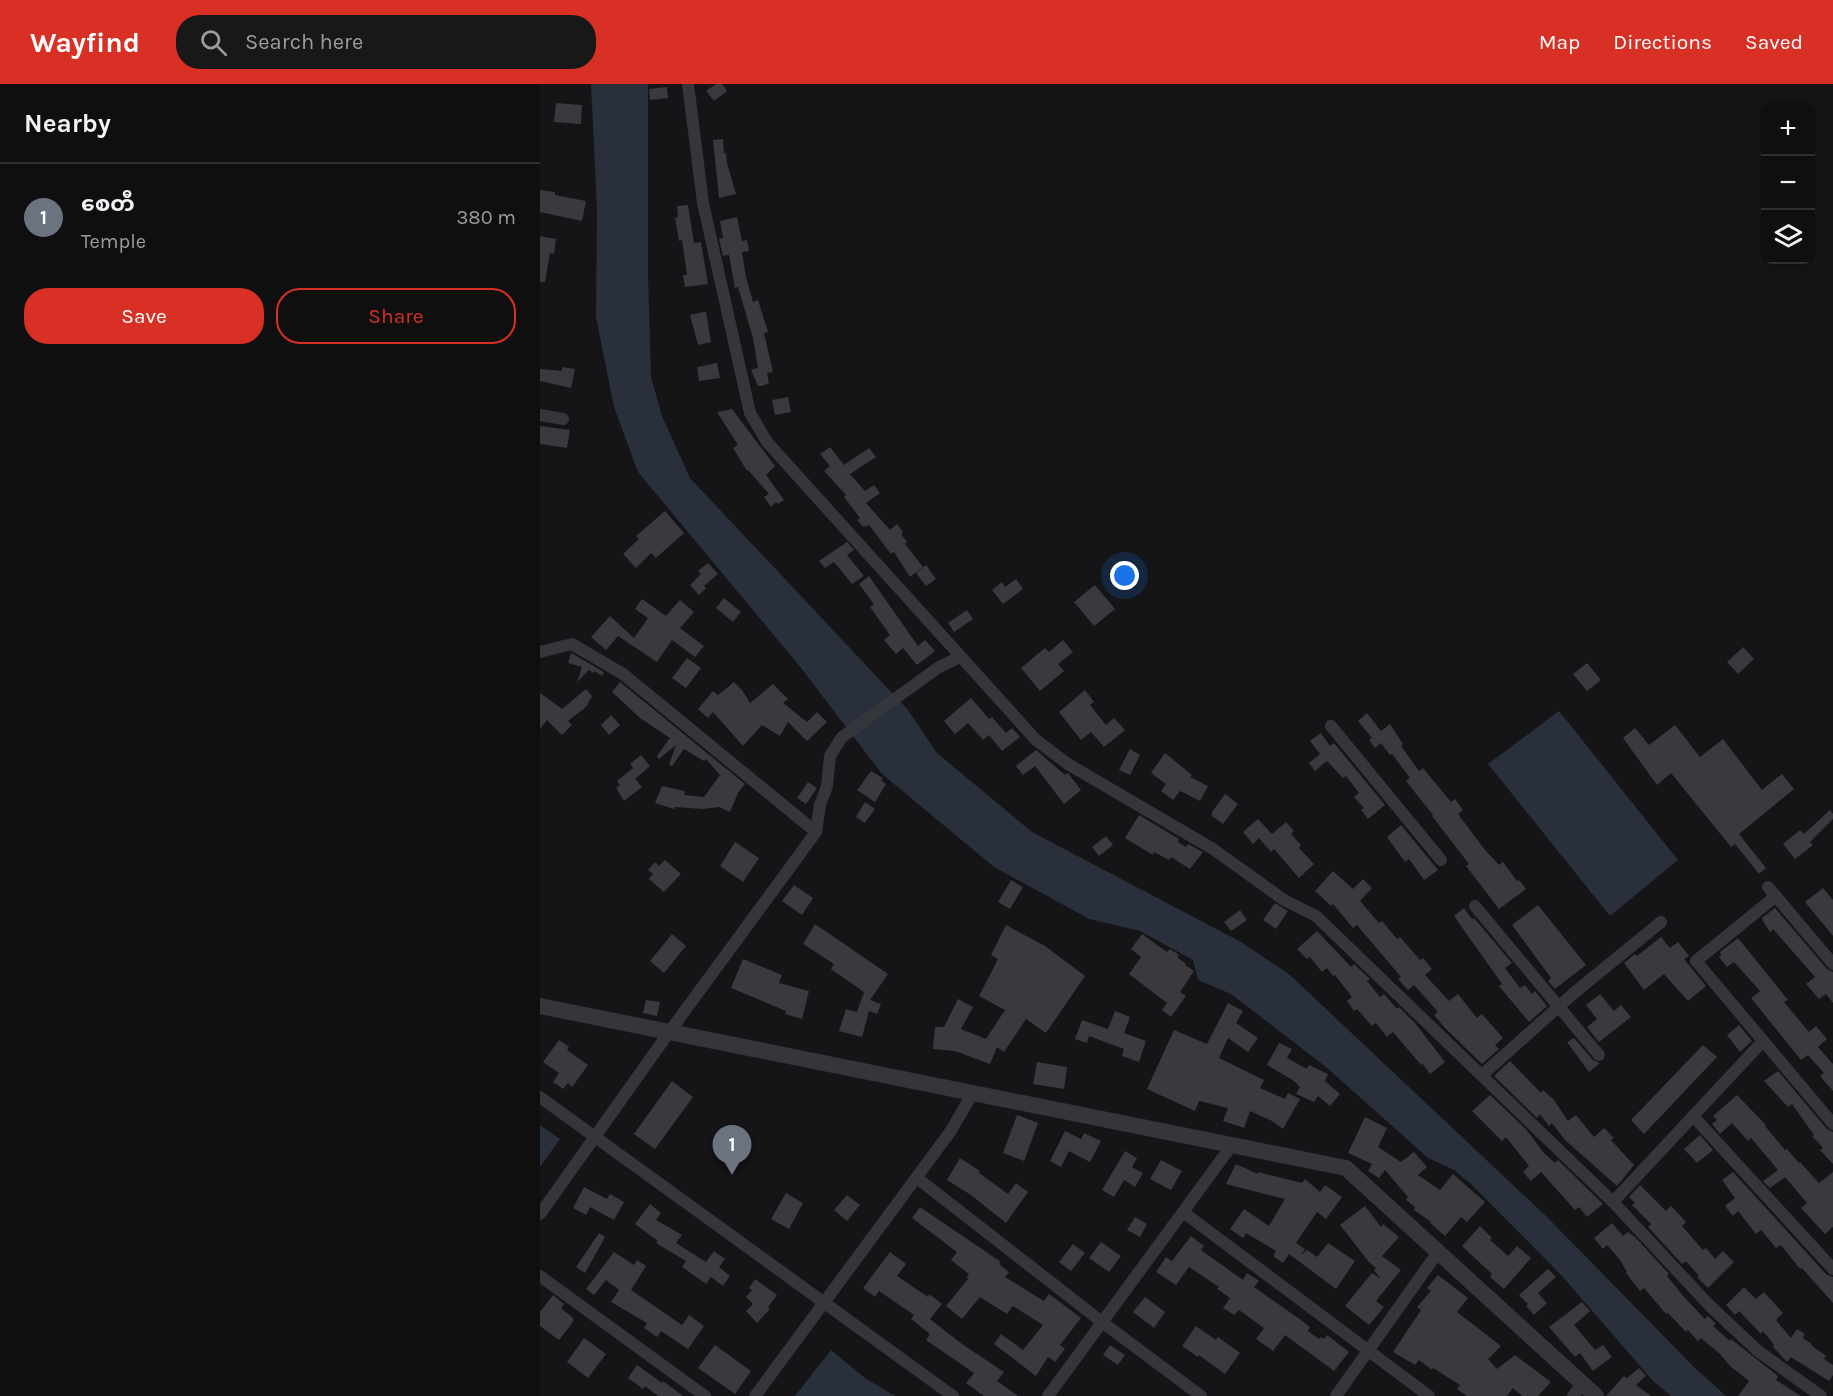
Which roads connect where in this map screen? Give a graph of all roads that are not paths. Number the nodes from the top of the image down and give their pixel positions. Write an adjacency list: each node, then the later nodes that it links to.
1 (688, 84): 5 (street)
2 (540, 415): 3 (street)
3 (563, 418)
4 (540, 652): 7 (street)
5 (960, 657): 7 (street); 17 (street)
6 (1331, 726): 8 (street)
7 (816, 832): 14 (street)
8 (1441, 860)
9 (1474, 906): 13 (street)
10 (1661, 922): 13 (street)
11 (1833, 964): 15 (street)
12 (540, 1006): 14 (street)
13 (1560, 1006): 16 (street); 17 (street)
14 (670, 1031): 18 (street); 22 (street)
15 (1763, 1041): 20 (street); 21 (street)
16 (1599, 1055)
17 (1482, 1075): 25 (street)
18 (974, 1093): 23 (street); 24 (street)
19 (540, 1097): 22 (street)
20 (1693, 1116): 25 (street); 29 (street)
21 (1833, 1124)
22 (595, 1137): 27 (street); 31 (street)
23 (1232, 1145): 26 (street); 28 (street)
24 (917, 1178): 31 (street); 32 (street)
25 (1613, 1202): 43 (street)
26 (1183, 1212): 32 (street); 33 (street)
27 (540, 1214)
28 (1438, 1252): 33 (street); 34 (street)
29 (1833, 1269)
30 (540, 1276): 35 (street)
31 (824, 1303): 36 (street); 37 (street)
32 (1102, 1322): 38 (street); 39 (street)
33 (1369, 1351): 40 (street); 41 (street)
34 (1578, 1390): 42 (street)
35 (705, 1396)
36 (755, 1396)
37 (953, 1396)
38 (1048, 1396)
39 (1201, 1396)
40 (1336, 1396)
41 (1429, 1396)
42 (1596, 1396)
43 (1821, 1396)

